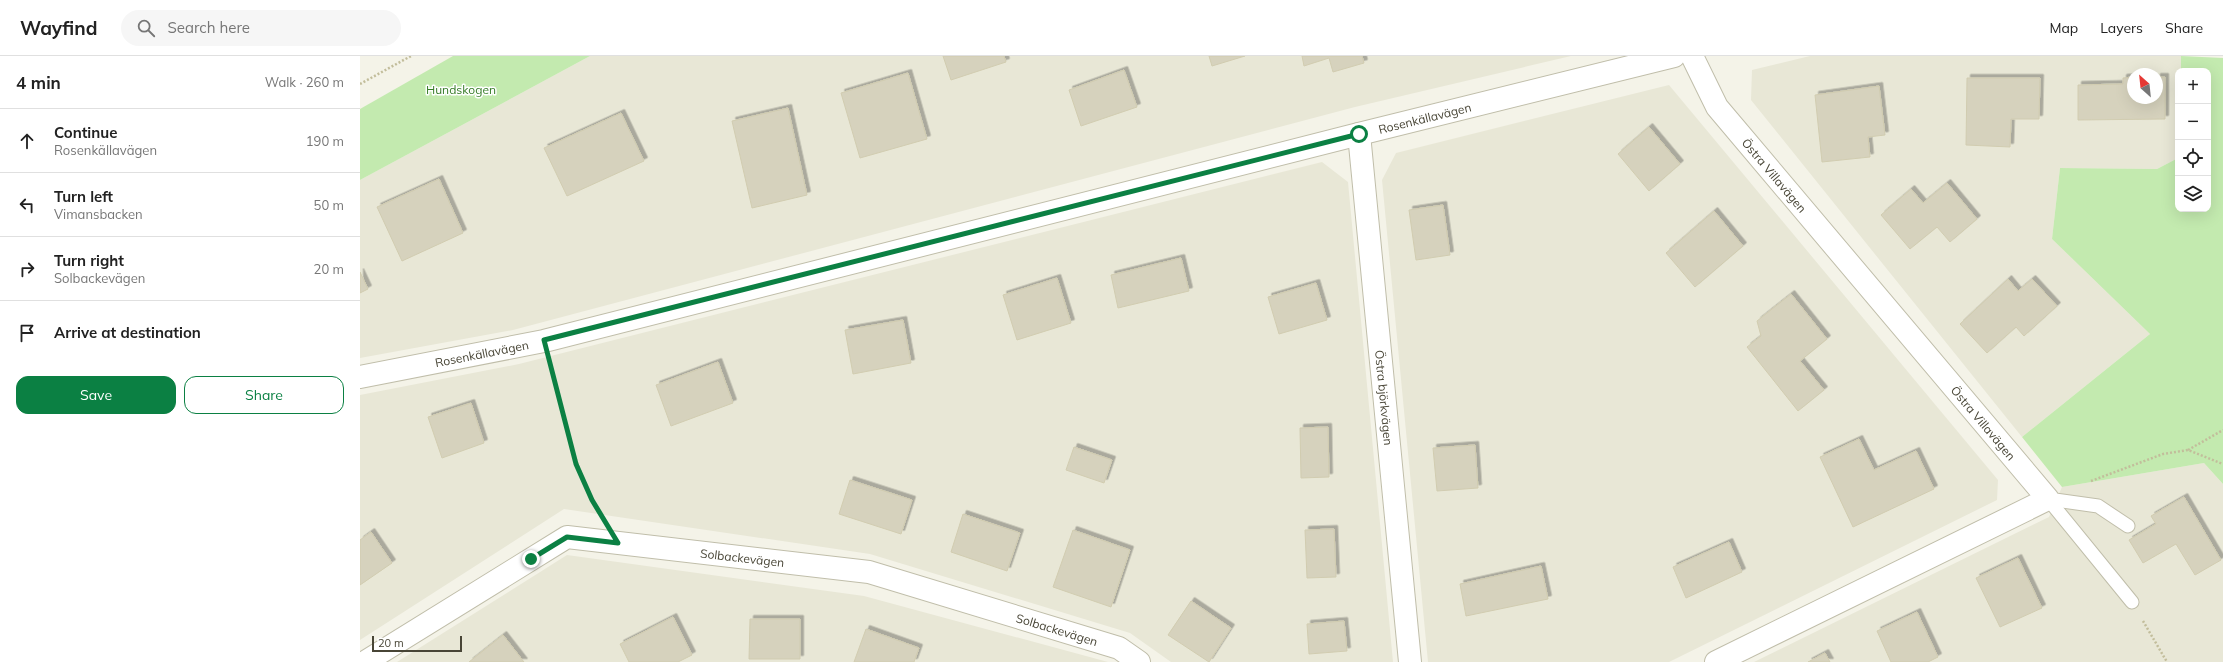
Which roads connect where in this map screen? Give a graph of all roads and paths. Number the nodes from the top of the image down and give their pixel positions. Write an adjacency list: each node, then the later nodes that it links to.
1 (411, 56): 4 (path)
2 (1674, 56): 5 (street, Rosenkällavägen)
3 (1692, 56): 12 (street, Östra Villavägen)
4 (360, 84)
5 (1359, 134): 6 (street, Rosenkällavägen); 18 (street, Östra björkvägen)
6 (544, 340): 7 (street, Rosenkällavägen); 14 (path)
7 (360, 377)
8 (2223, 430): 9 (path)
9 (2188, 450): 10 (path); 11 (path)
10 (2223, 464)
11 (2089, 482)
12 (2048, 499): 13 (lane); 15 (lane); 19 (street)
13 (2128, 526)
14 (618, 543): 16 (street, Solbackevägen); 17 (street, Solbackevägen)
15 (2132, 602): 20 (path)
16 (365, 662)
17 (1139, 662)
18 (1410, 662)
19 (1716, 662)
20 (2167, 662)

